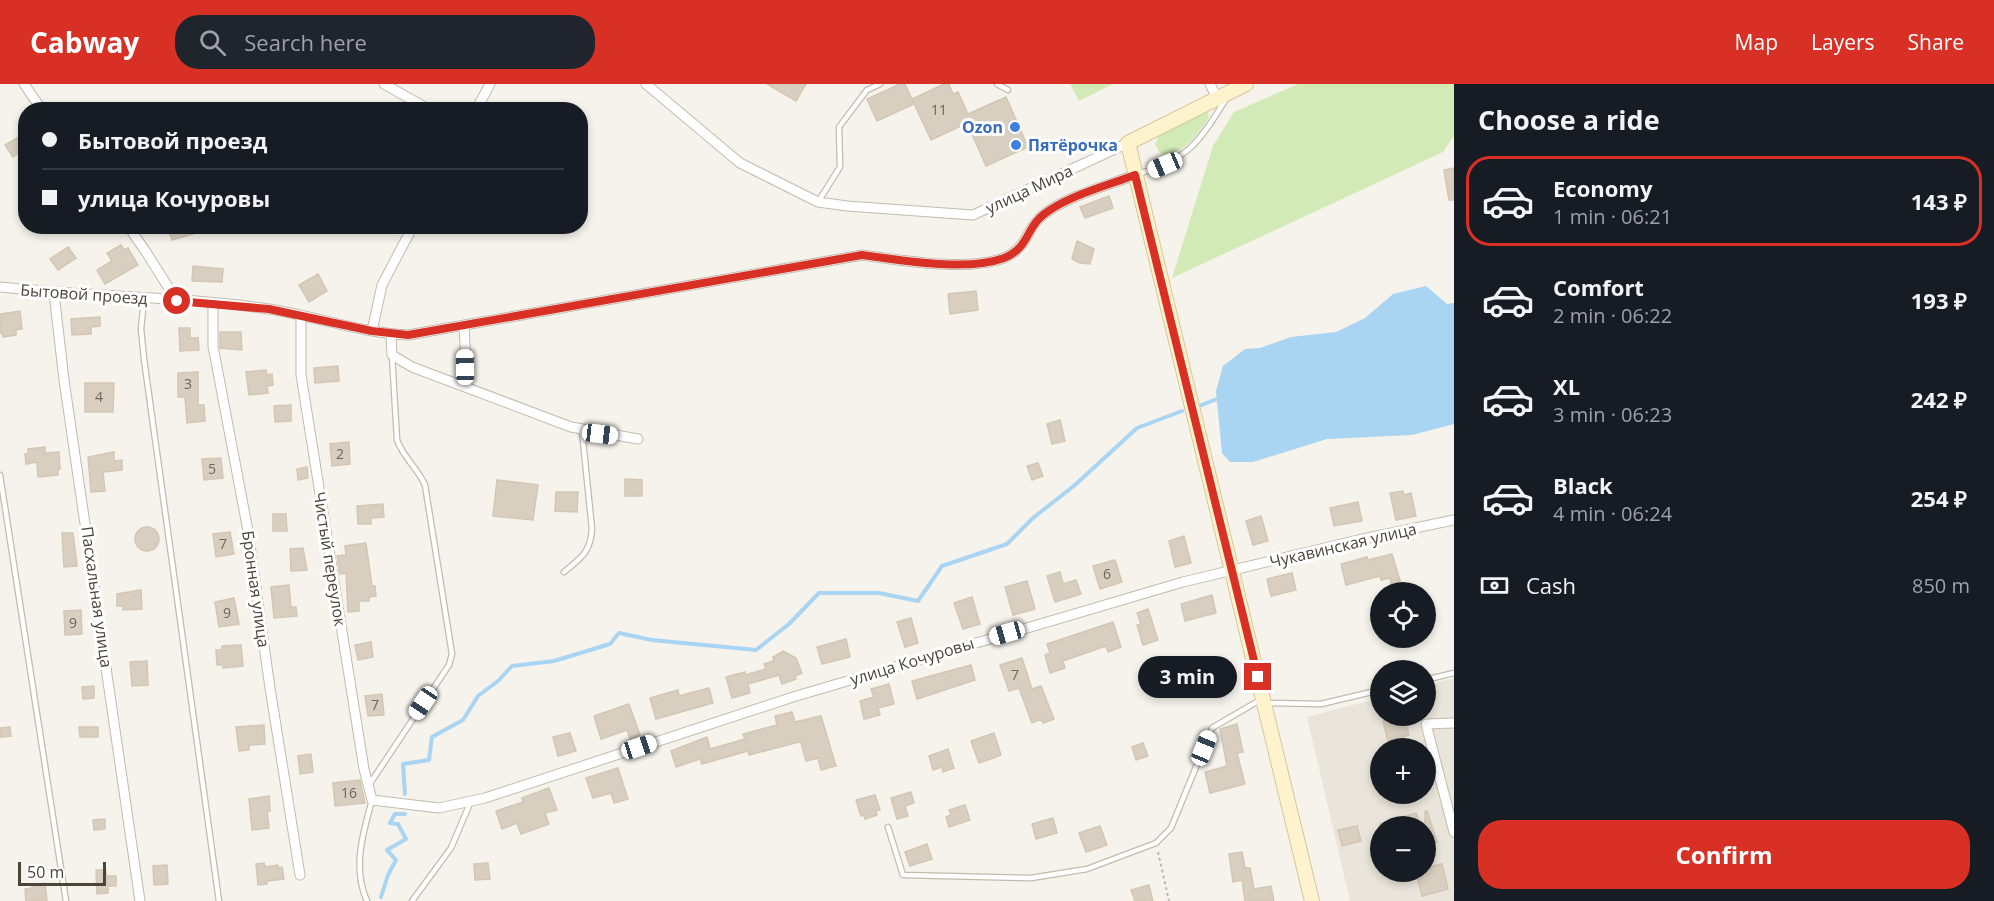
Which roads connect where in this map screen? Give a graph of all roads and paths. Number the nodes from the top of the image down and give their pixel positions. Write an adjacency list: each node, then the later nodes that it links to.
1 (24, 84): 12 (street)
2 (384, 84): 13 (street)
3 (490, 84): 14 (street)
4 (646, 84): 17 (street)
5 (880, 84): 17 (lane)
6 (997, 84): 9 (lane)
7 (1210, 84): 11 (street)
8 (1246, 84): 10 (street, улица Мира)
9 (1008, 90)
10 (1231, 91): 11 (street, улица Мира); 16 (lane)
11 (1217, 98): 15 (street, улица Мира)
12 (36, 102)
13 (416, 102)
14 (480, 102)
15 (1128, 143): 16 (street); 17 (street, улица Мира)
16 (1135, 175): 26 (street, Бытовой проезд); 36 (street)
17 (818, 202)
18 (134, 234): 23 (street)
19 (409, 234): 27 (street)
20 (0, 287): 21 (street, Бытовой проезд)
21 (54, 293): 22 (street, Бытовой проезд); 50 (street, Пасхальная улица)
22 (144, 299): 23 (street, Бытовой проезд); 51 (lane)
23 (177, 301): 24 (street, Бытовой проезд)
24 (213, 304): 25 (street, Бытовой проезд); 48 (street, Бронная улица)
25 (301, 316): 27 (street, Бытовой проезд); 42 (street, Чистый переулок)
26 (464, 325): 28 (street, Бытовой проезд); 30 (street)
27 (372, 331): 28 (street, Бытовой проезд)
28 (391, 334): 29 (street)
29 (392, 355): 30 (street); 42 (lane)
30 (467, 388): 31 (street)
31 (582, 431): 32 (street); 35 (lane)
32 (638, 439)
33 (0, 475): 49 (lane)
34 (1454, 520): 36 (street, Чукавинская улица)
35 (564, 572)
36 (1232, 572): 40 (street); 44 (street, улица Кочуровы)
37 (1454, 673): 38 (lane)
38 (1436, 677)
39 (1370, 692): 40 (lane)
40 (1263, 701): 47 (lane); 55 (street)
41 (1454, 723): 46 (street)
42 (369, 785): 43 (street, Чистый переулок)
43 (372, 800): 44 (street, улица Кочуровы); 52 (lane)
44 (471, 801): 53 (lane)
45 (888, 827): 47 (lane)
46 (1454, 832)
47 (1156, 843): 54 (path)
48 (300, 875)
49 (66, 901)
50 (140, 901)
51 (219, 901)
52 (367, 901)
53 (412, 901)
54 (1169, 901)
55 (1312, 901)

